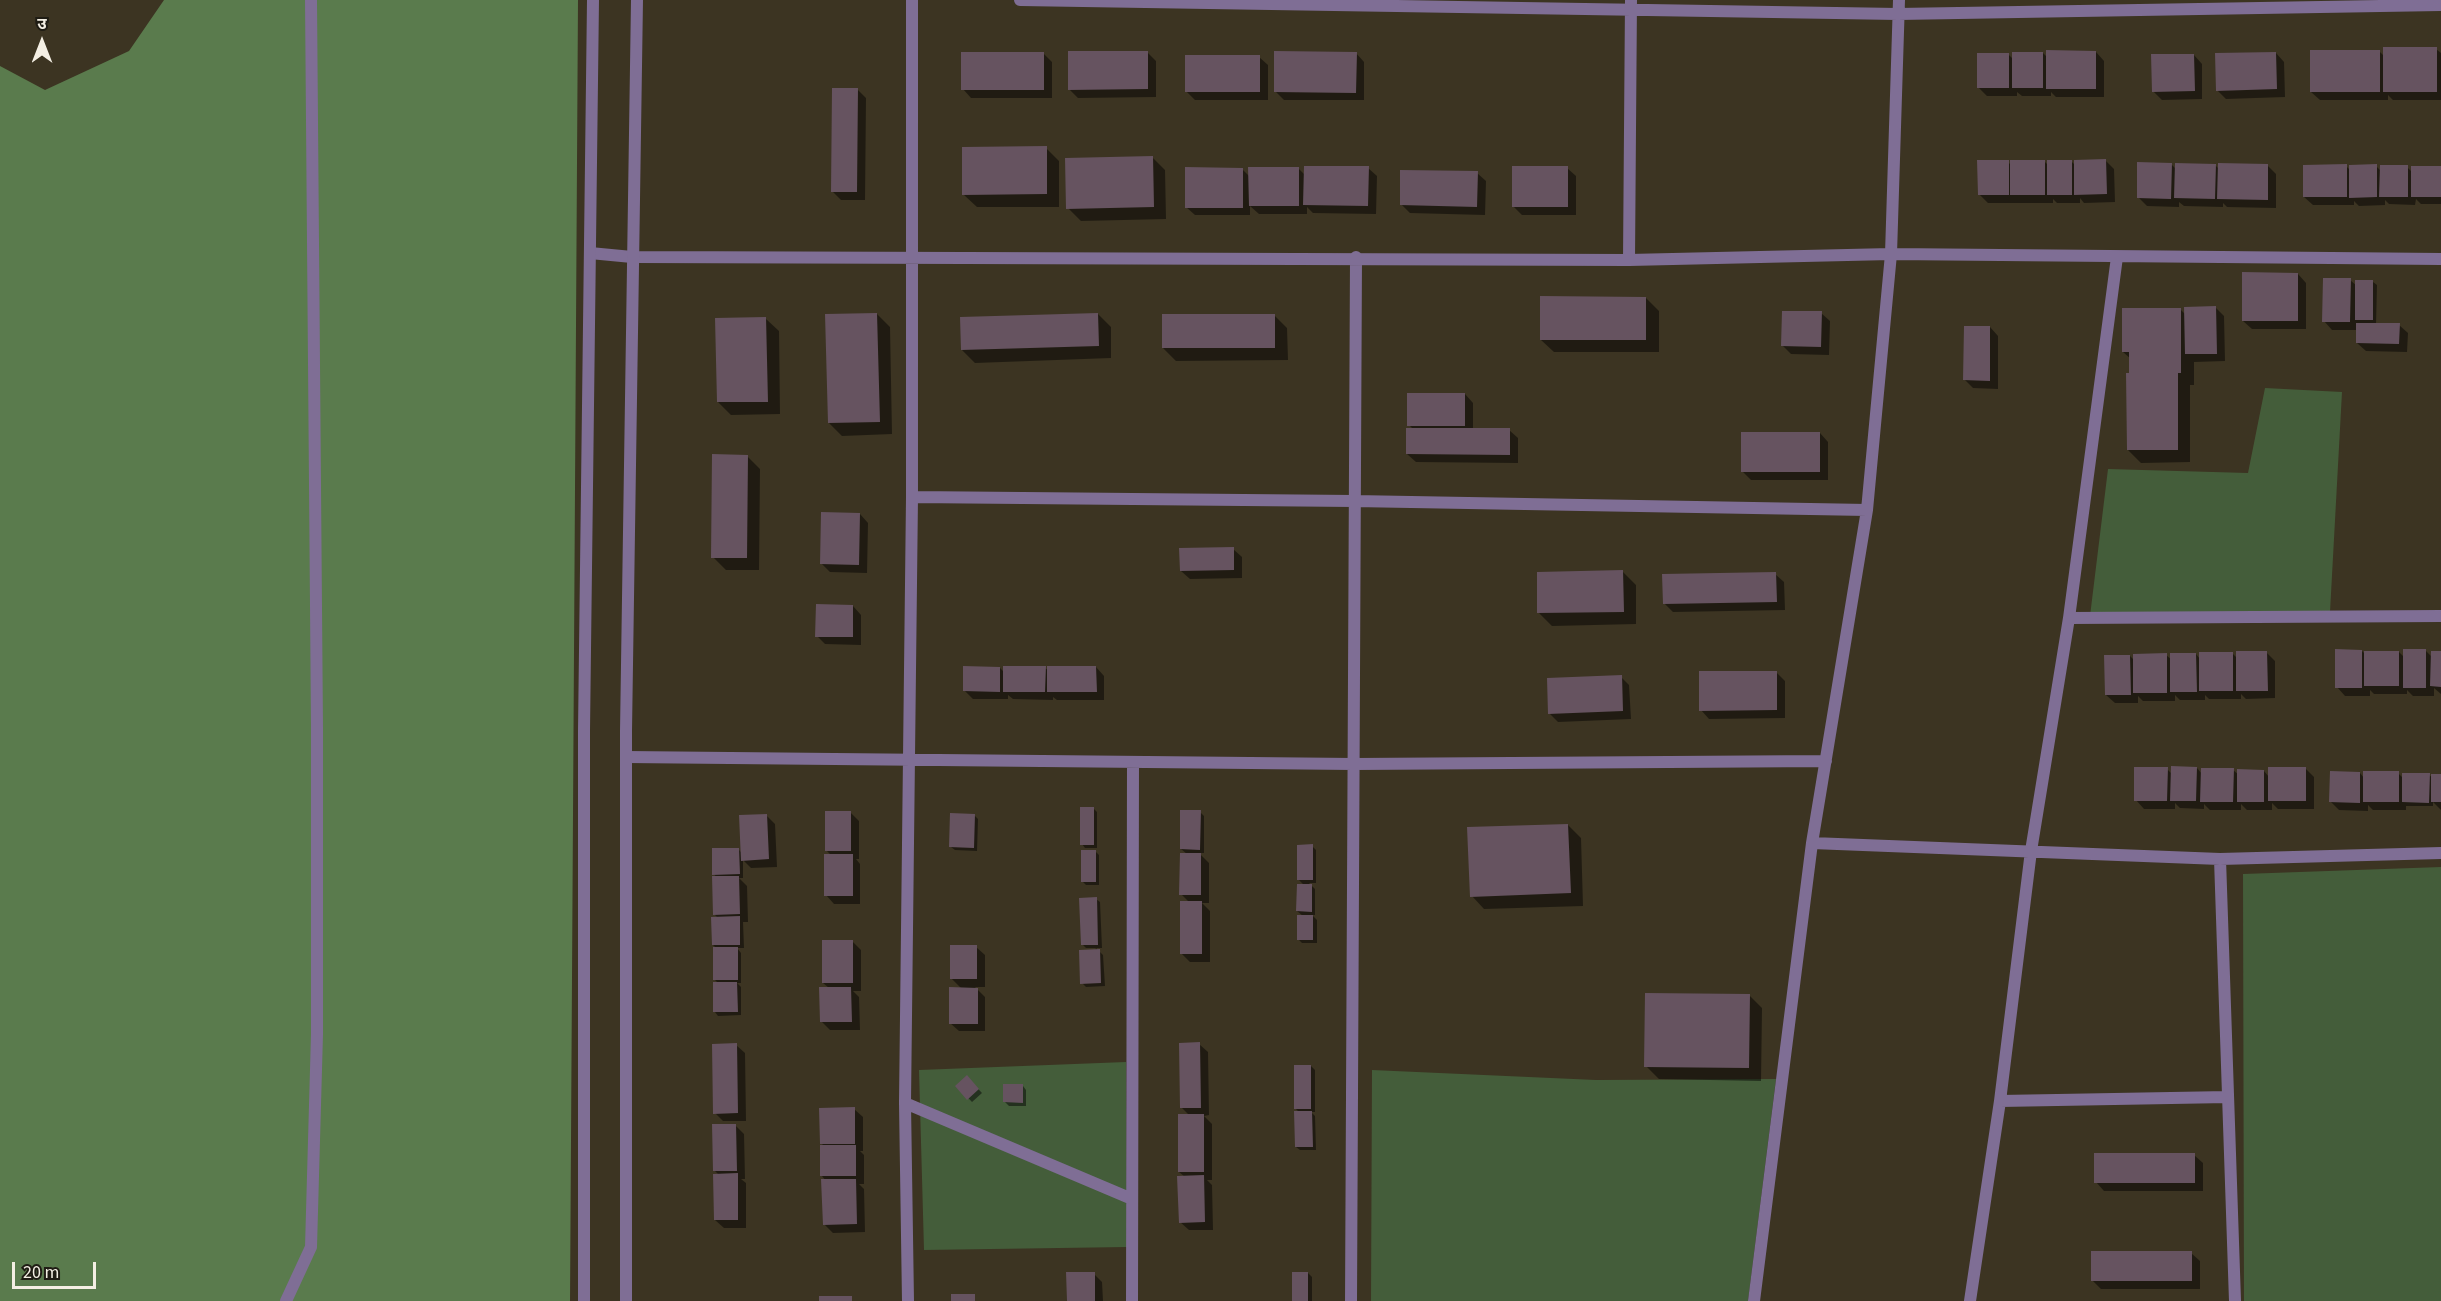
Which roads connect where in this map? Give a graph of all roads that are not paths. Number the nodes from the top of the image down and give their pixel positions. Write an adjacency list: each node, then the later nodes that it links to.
1 (311, 0): 37 (street)
2 (593, 0): 11 (street)
3 (637, 0): 13 (street)
4 (912, 0): 14 (street)
5 (1020, 0): 7 (street)
6 (1899, 0): 10 (street)
7 (1134, 1): 9 (street)
8 (2435, 3): 10 (street)
9 (1631, 4): 10 (street); 18 (street)
10 (1898, 14): 12 (street)
11 (590, 253): 13 (street); 38 (street)
12 (1891, 254): 16 (street); 18 (street); 21 (street)
13 (632, 257): 14 (street); 24 (street)
14 (913, 257): 15 (street); 19 (street)
15 (1356, 257): 18 (street); 20 (street)
16 (2117, 257): 17 (street); 23 (street)
17 (2441, 259)
18 (1629, 260)
19 (912, 497): 20 (street); 25 (street)
20 (1354, 501): 21 (street); 28 (street)
21 (1867, 510): 26 (street)
22 (2441, 616): 23 (street)
23 (2069, 618): 30 (street)
24 (626, 757): 25 (street); 39 (street)
25 (908, 760): 27 (street); 35 (street)
26 (1826, 761): 28 (street); 29 (street)
27 (1133, 763): 28 (street); 36 (street)
28 (1354, 764): 42 (street)
29 (1812, 843): 30 (street); 43 (street)
30 (2031, 851): 32 (street); 34 (street)
31 (2441, 853): 32 (street)
32 (2220, 859): 33 (street)
33 (2228, 1097): 34 (street); 45 (street)
34 (2000, 1101): 44 (street)
35 (905, 1103): 36 (street); 40 (street)
36 (1132, 1198): 41 (street)
37 (286, 1301)
38 (584, 1301)
39 (626, 1301)
40 (908, 1301)
41 (1132, 1301)
42 (1351, 1301)
43 (1754, 1301)
44 (1970, 1301)
45 (2235, 1301)

